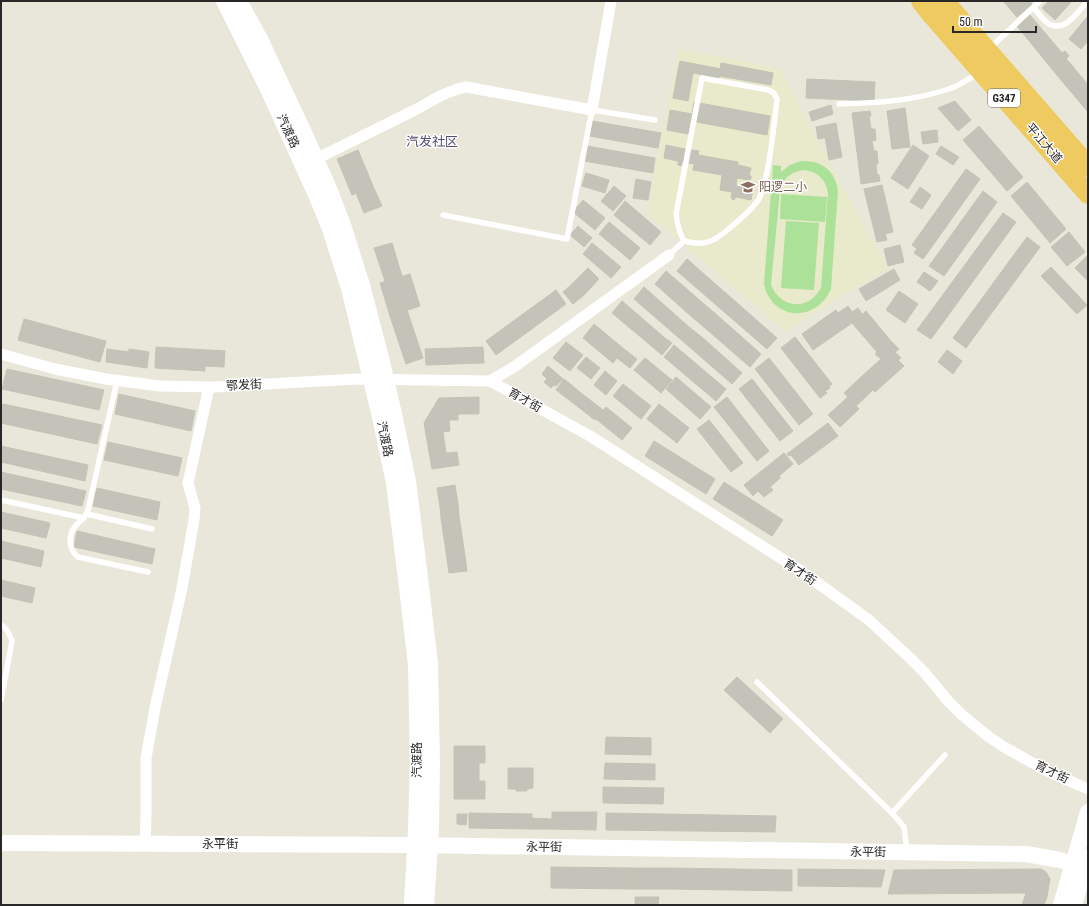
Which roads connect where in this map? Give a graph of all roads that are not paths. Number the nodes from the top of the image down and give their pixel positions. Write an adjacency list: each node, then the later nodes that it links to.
1 (224, 1): 21 (street, 汽渡路)
2 (240, 1): 14 (street, 汽渡路)
3 (611, 1): 12 (street)
4 (921, 1): 10 (highway, 平江大道 / G347)
5 (944, 1): 9 (highway, 平江大道 / G347)
6 (1040, 1): 8 (lane)
7 (1088, 1): 8 (lane)
8 (1034, 8): 9 (lane)
9 (987, 51): 15 (highway, 平江大道 / G347)
10 (982, 72): 11 (lane); 16 (highway, 平江大道 / G347)
11 (839, 104)
12 (592, 110): 13 (lane); 14 (street); 17 (lane)
13 (655, 120)
14 (316, 159): 21 (street, 汽渡路)
15 (1087, 162)
16 (1088, 194)
17 (443, 215)
18 (684, 241): 18 (lane); 19 (lane)
19 (669, 255): 23 (street)
20 (1, 354): 22 (street, 鄂发街)
21 (379, 379): 23 (street, 鄂发街); 24 (street, 鄂发街); 38 (street, 汽渡路)
22 (117, 381): 24 (street, 鄂发街); 26 (lane)
23 (490, 381): 33 (street, 育才街)
24 (209, 387): 37 (street)
25 (1, 500): 26 (lane)
26 (86, 516): 27 (lane); 28 (lane)
27 (152, 529)
28 (148, 572)
29 (1, 625): 31 (lane)
30 (757, 682): 35 (lane)
31 (1, 700)
32 (946, 755): 35 (lane)
33 (1088, 789)
34 (1088, 812): 40 (street)
35 (892, 813): 39 (lane)
36 (1, 844): 37 (street, 永平街)
37 (145, 844): 38 (street, 永平街)
38 (423, 845): 39 (street, 永平街); 41 (street, 汽渡路); 42 (street, 汽渡路)
39 (907, 852): 40 (street, 永平街)
40 (1083, 865): 43 (street); 44 (street)
41 (412, 905)
42 (426, 905)
43 (1061, 905)
44 (1074, 905)

